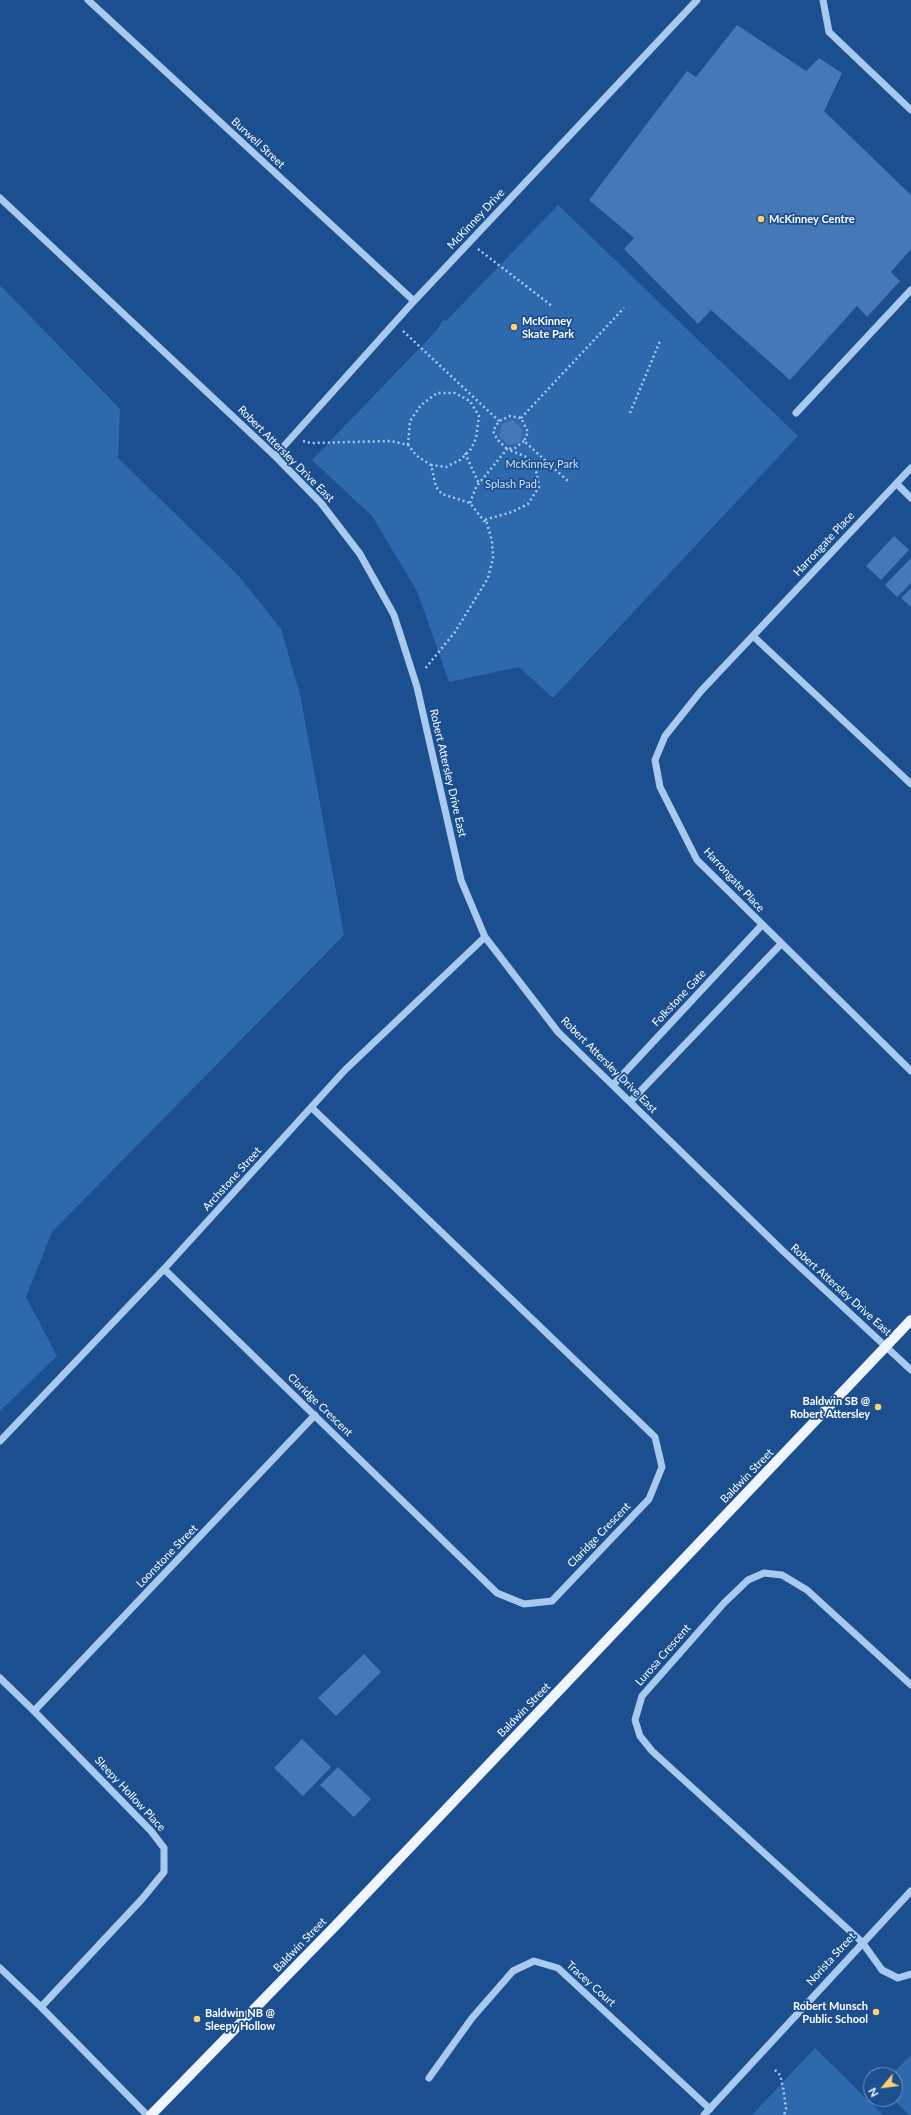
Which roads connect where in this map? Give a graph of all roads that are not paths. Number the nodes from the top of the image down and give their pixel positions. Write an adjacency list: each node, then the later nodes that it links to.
1 (88, 0): 7 (street, Burwell Street)
2 (697, 0): 7 (street, McKinney Drive)
3 (823, 0): 4 (street)
4 (911, 110)
5 (0, 198): 9 (street, Robert Attersley Drive East)
6 (911, 290): 8 (street)
7 (414, 301): 9 (street, McKinney Drive)
8 (796, 413)
9 (275, 456): 16 (street, Robert Attersley Drive East)
10 (911, 468): 11 (street, Harrongate Place)
11 (897, 484): 12 (street); 13 (street, Harrongate Place)
12 (911, 498)
13 (753, 636): 14 (street); 15 (street, Harrongate Place)
14 (911, 784)
15 (762, 925): 17 (street, Harrongate Place); 19 (street, Folkstone Gate)
16 (485, 937): 19 (street, Robert Attersley Drive East); 21 (street, Archstone Street)
17 (781, 944): 18 (street, Harrongate Place); 20 (street)
18 (911, 1071)
19 (613, 1085): 20 (street, Robert Attersley Drive East)
20 (630, 1102): 24 (street, Robert Attersley Drive East)
21 (312, 1108): 22 (street, Archstone Street); 26 (street, Claridge Crescent)
22 (164, 1269): 26 (street, Claridge Crescent); 27 (street, Archstone Street)
23 (911, 1320): 24 (main road, Baldwin Street)
24 (887, 1346): 25 (street, Robert Attersley Drive East); 39 (main road, Baldwin Street)
25 (911, 1370)
26 (315, 1415): 30 (street, Loonstone Street)
27 (0, 1441)
28 (0, 1678): 30 (street, Sleepy Hollow Place)
29 (911, 1685): 32 (street, Lurosa Crescent)
30 (34, 1711): 35 (street, Sleepy Hollow Place)
31 (911, 1891): 32 (street, Norista Street)
32 (862, 1942): 34 (street, Lurosa Crescent); 37 (street, Norista Street)
33 (0, 1968): 35 (street)
34 (911, 1974)
35 (41, 2007): 38 (street)
36 (428, 2078): 37 (street, Tracey Court)
37 (710, 2108): 40 (street, Norista Street)
38 (147, 2115)
39 (151, 2115)
40 (704, 2115)

